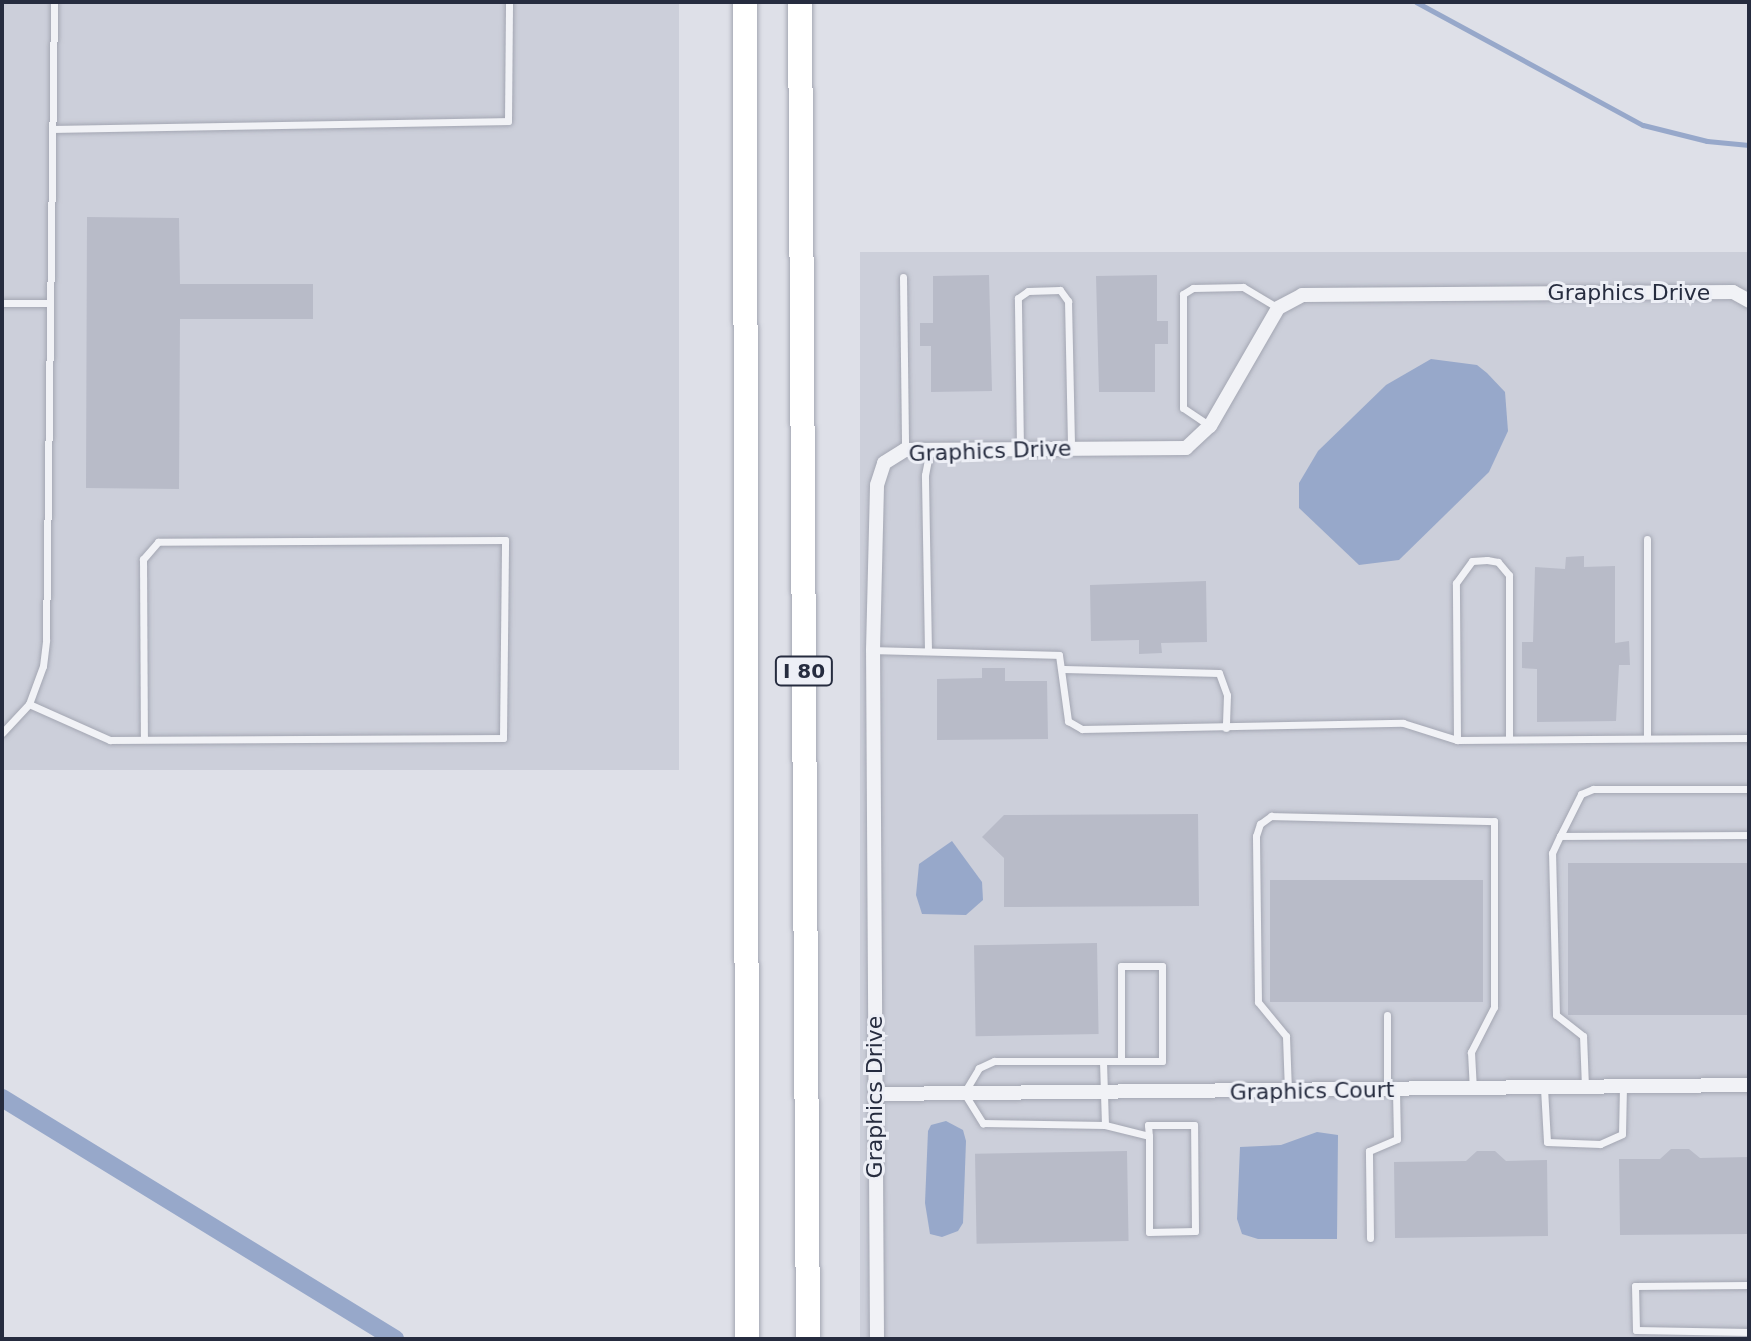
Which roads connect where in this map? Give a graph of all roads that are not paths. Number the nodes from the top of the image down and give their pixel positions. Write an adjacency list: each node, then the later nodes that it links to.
1 (54, 2): 5 (lane)
2 (509, 2): 5 (lane)
3 (745, 2): 49 (highway, I 80)
4 (800, 2): 50 (highway, I 80)
5 (55, 129): 9 (lane)
6 (903, 277): 15 (lane)
7 (1749, 301): 10 (street, Graphics Drive)
8 (2, 303): 9 (lane)
9 (49, 303): 20 (lane)
10 (1278, 308): 11 (street, Graphics Drive); 11 (lane)
11 (1210, 426): 12 (street, Graphics Drive)
12 (1071, 448): 14 (street, Graphics Drive); 14 (lane)
13 (930, 449): 14 (street, Graphics Drive); 15 (street, Graphics Drive); 18 (lane)
14 (1020, 449)
15 (905, 450): 17 (street, Graphics Drive)
16 (1647, 539): 23 (lane)
17 (873, 650): 18 (lane); 43 (street, Graphics Drive)
18 (928, 651): 19 (lane)
19 (1064, 669): 21 (lane); 21 (lane)
20 (29, 704): 22 (lane); 25 (lane)
21 (1226, 728): 27 (lane)
22 (2, 733)
23 (1647, 738): 24 (lane); 26 (lane)
24 (1749, 738)
25 (144, 739): 25 (lane)
26 (1509, 739): 27 (lane); 27 (lane)
27 (1457, 740)
28 (1749, 789): 30 (lane)
29 (1749, 835): 30 (lane)
30 (1560, 836): 35 (lane)
31 (1387, 1015): 39 (lane)
32 (1103, 1061): 33 (lane); 41 (lane); 42 (lane)
33 (1121, 1061): 33 (lane)
34 (1749, 1085): 36 (street, Graphics Court)
35 (1585, 1087): 36 (street, Graphics Court); 37 (street, Graphics Court)
36 (1623, 1087): 37 (lane)
37 (1544, 1088): 38 (street, Graphics Court)
38 (1473, 1089): 39 (street, Graphics Court); 40 (lane)
39 (1391, 1090): 40 (street, Graphics Court); 46 (lane)
40 (1288, 1091): 41 (street, Graphics Court)
41 (1106, 1092): 42 (street, Graphics Court); 44 (lane)
42 (964, 1093): 43 (street, Graphics Court); 44 (lane)
43 (876, 1094): 51 (street, Graphics Drive)
44 (1105, 1125): 45 (lane)
45 (1149, 1136): 45 (lane)
46 (1370, 1238)
47 (1749, 1285): 48 (lane)
48 (1749, 1332)
49 (747, 1339)
50 (808, 1339)
51 (877, 1339)

